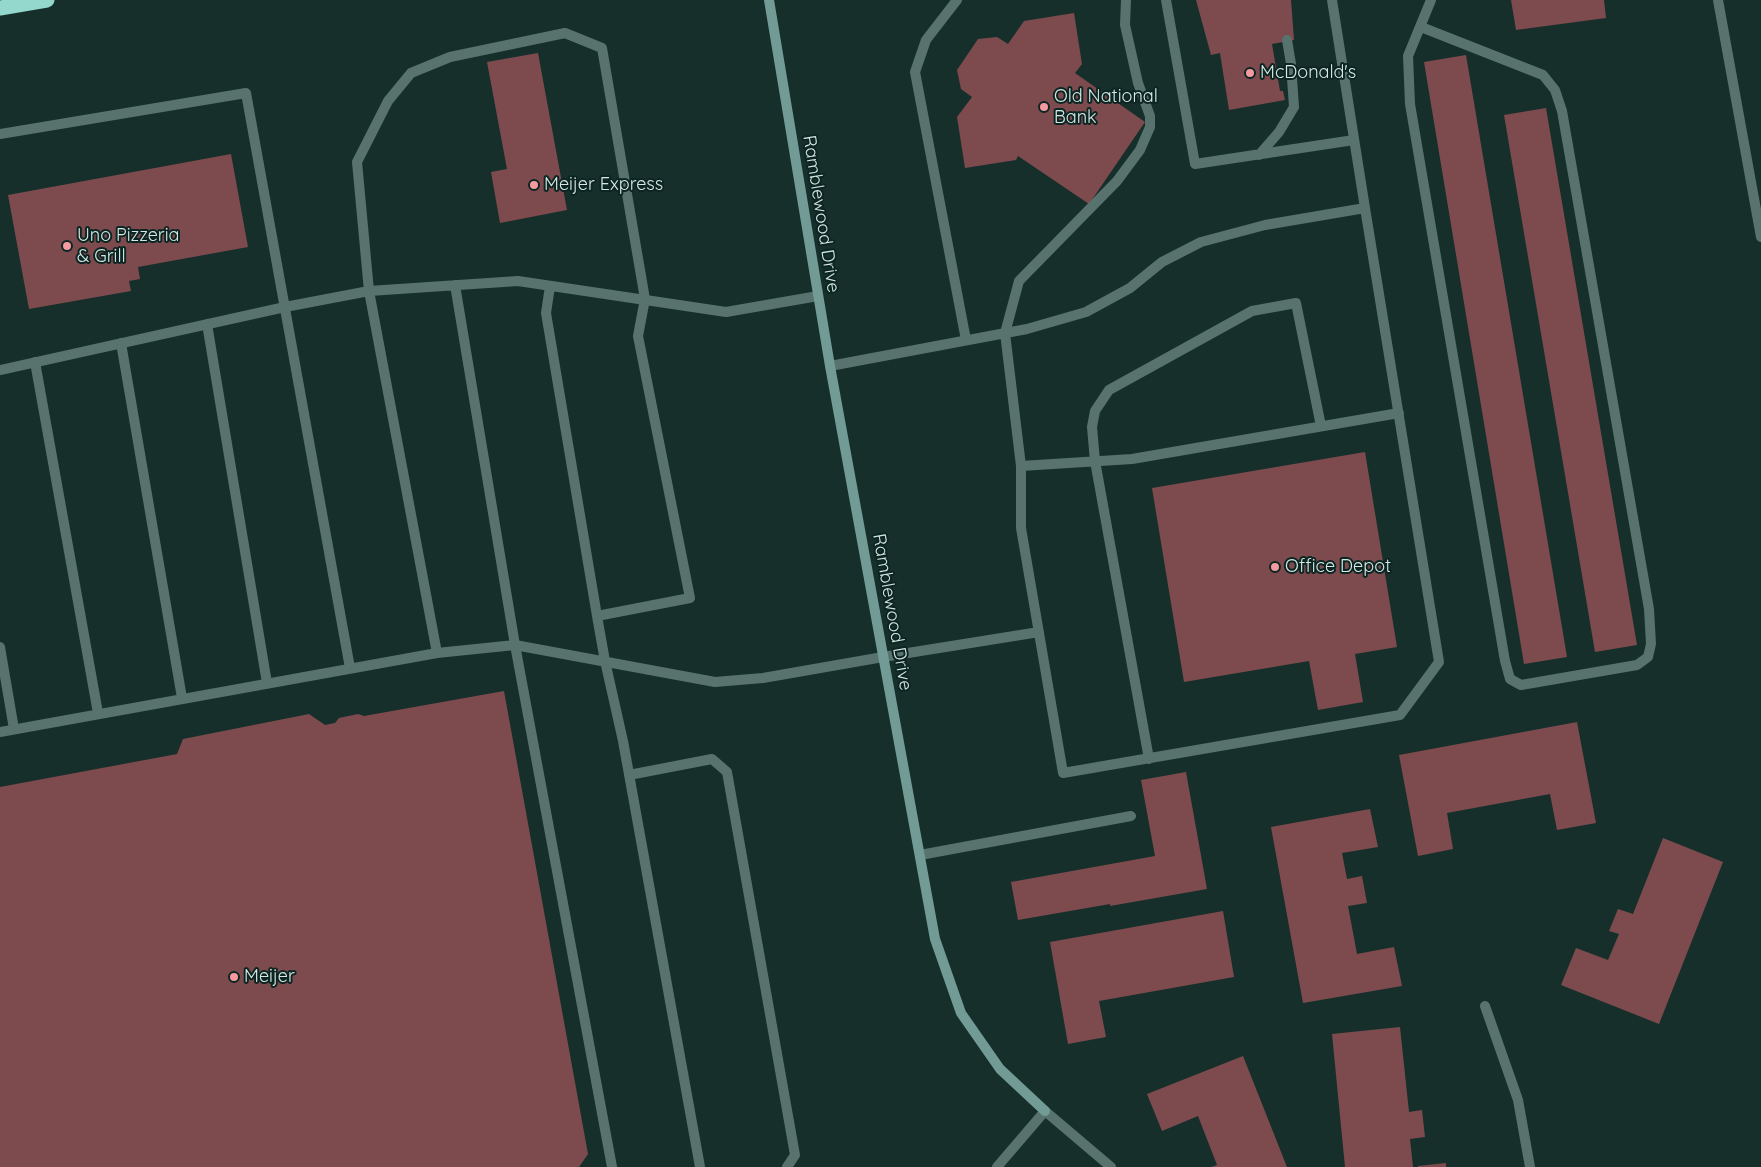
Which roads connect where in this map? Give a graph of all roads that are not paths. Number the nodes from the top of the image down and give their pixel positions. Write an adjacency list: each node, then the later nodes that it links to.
1 (47, 0): 9 (highway)
2 (769, 0): 20 (street, Ramblewood Drive)
3 (957, 0): 25 (street)
4 (1126, 0): 24 (street)
5 (1166, 0): 14 (street)
6 (1332, 0): 13 (street)
7 (1431, 0): 10 (street)
8 (1718, 0): 16 (street)
9 (0, 8)
10 (1421, 27): 10 (street)
11 (1287, 40): 14 (street)
12 (0, 134): 22 (street)
13 (1354, 140): 14 (street); 15 (street)
14 (1259, 154)
15 (1365, 208): 24 (street); 30 (street)
16 (1761, 237)
17 (455, 285): 18 (street); 19 (street); 36 (street)
18 (550, 286): 21 (street); 34 (street)
19 (369, 291): 21 (street); 22 (street); 38 (street)
20 (818, 296): 21 (street); 28 (street, Ramblewood Drive)
21 (645, 299): 34 (street)
22 (285, 307): 23 (street); 41 (street)
23 (206, 324): 26 (street); 42 (street)
24 (1006, 333): 25 (street); 33 (street)
25 (966, 340): 28 (street)
26 (121, 343): 27 (street); 43 (street)
27 (35, 362): 29 (street); 44 (street)
28 (830, 366): 39 (street, Ramblewood Drive)
29 (0, 370)
30 (1399, 413): 31 (street); 47 (street)
31 (1321, 426): 32 (street); 32 (street)
32 (1095, 461): 33 (street); 47 (street)
33 (1021, 466): 35 (street)
34 (597, 616): 40 (street)
35 (1039, 632): 39 (street); 47 (street)
36 (515, 645): 38 (street); 40 (street); 53 (street)
37 (0, 647): 45 (street)
38 (437, 653): 41 (street)
39 (883, 657): 40 (street); 50 (street, Ramblewood Drive)
40 (605, 662): 48 (street)
41 (350, 668): 42 (street)
42 (267, 683): 43 (street)
43 (182, 698): 44 (street)
44 (98, 713): 45 (street)
45 (14, 729): 46 (street)
46 (0, 732)
47 (1149, 758)
48 (629, 775): 54 (street); 55 (street)
49 (1130, 816): 50 (street)
50 (920, 855): 52 (street, Ramblewood Drive)
51 (1485, 1006): 58 (street)
52 (1045, 1111): 56 (street); 57 (street, Ramblewood Drive)
53 (612, 1167)
54 (700, 1167)
55 (787, 1167)
56 (997, 1167)
57 (1112, 1167)
58 (1530, 1167)

